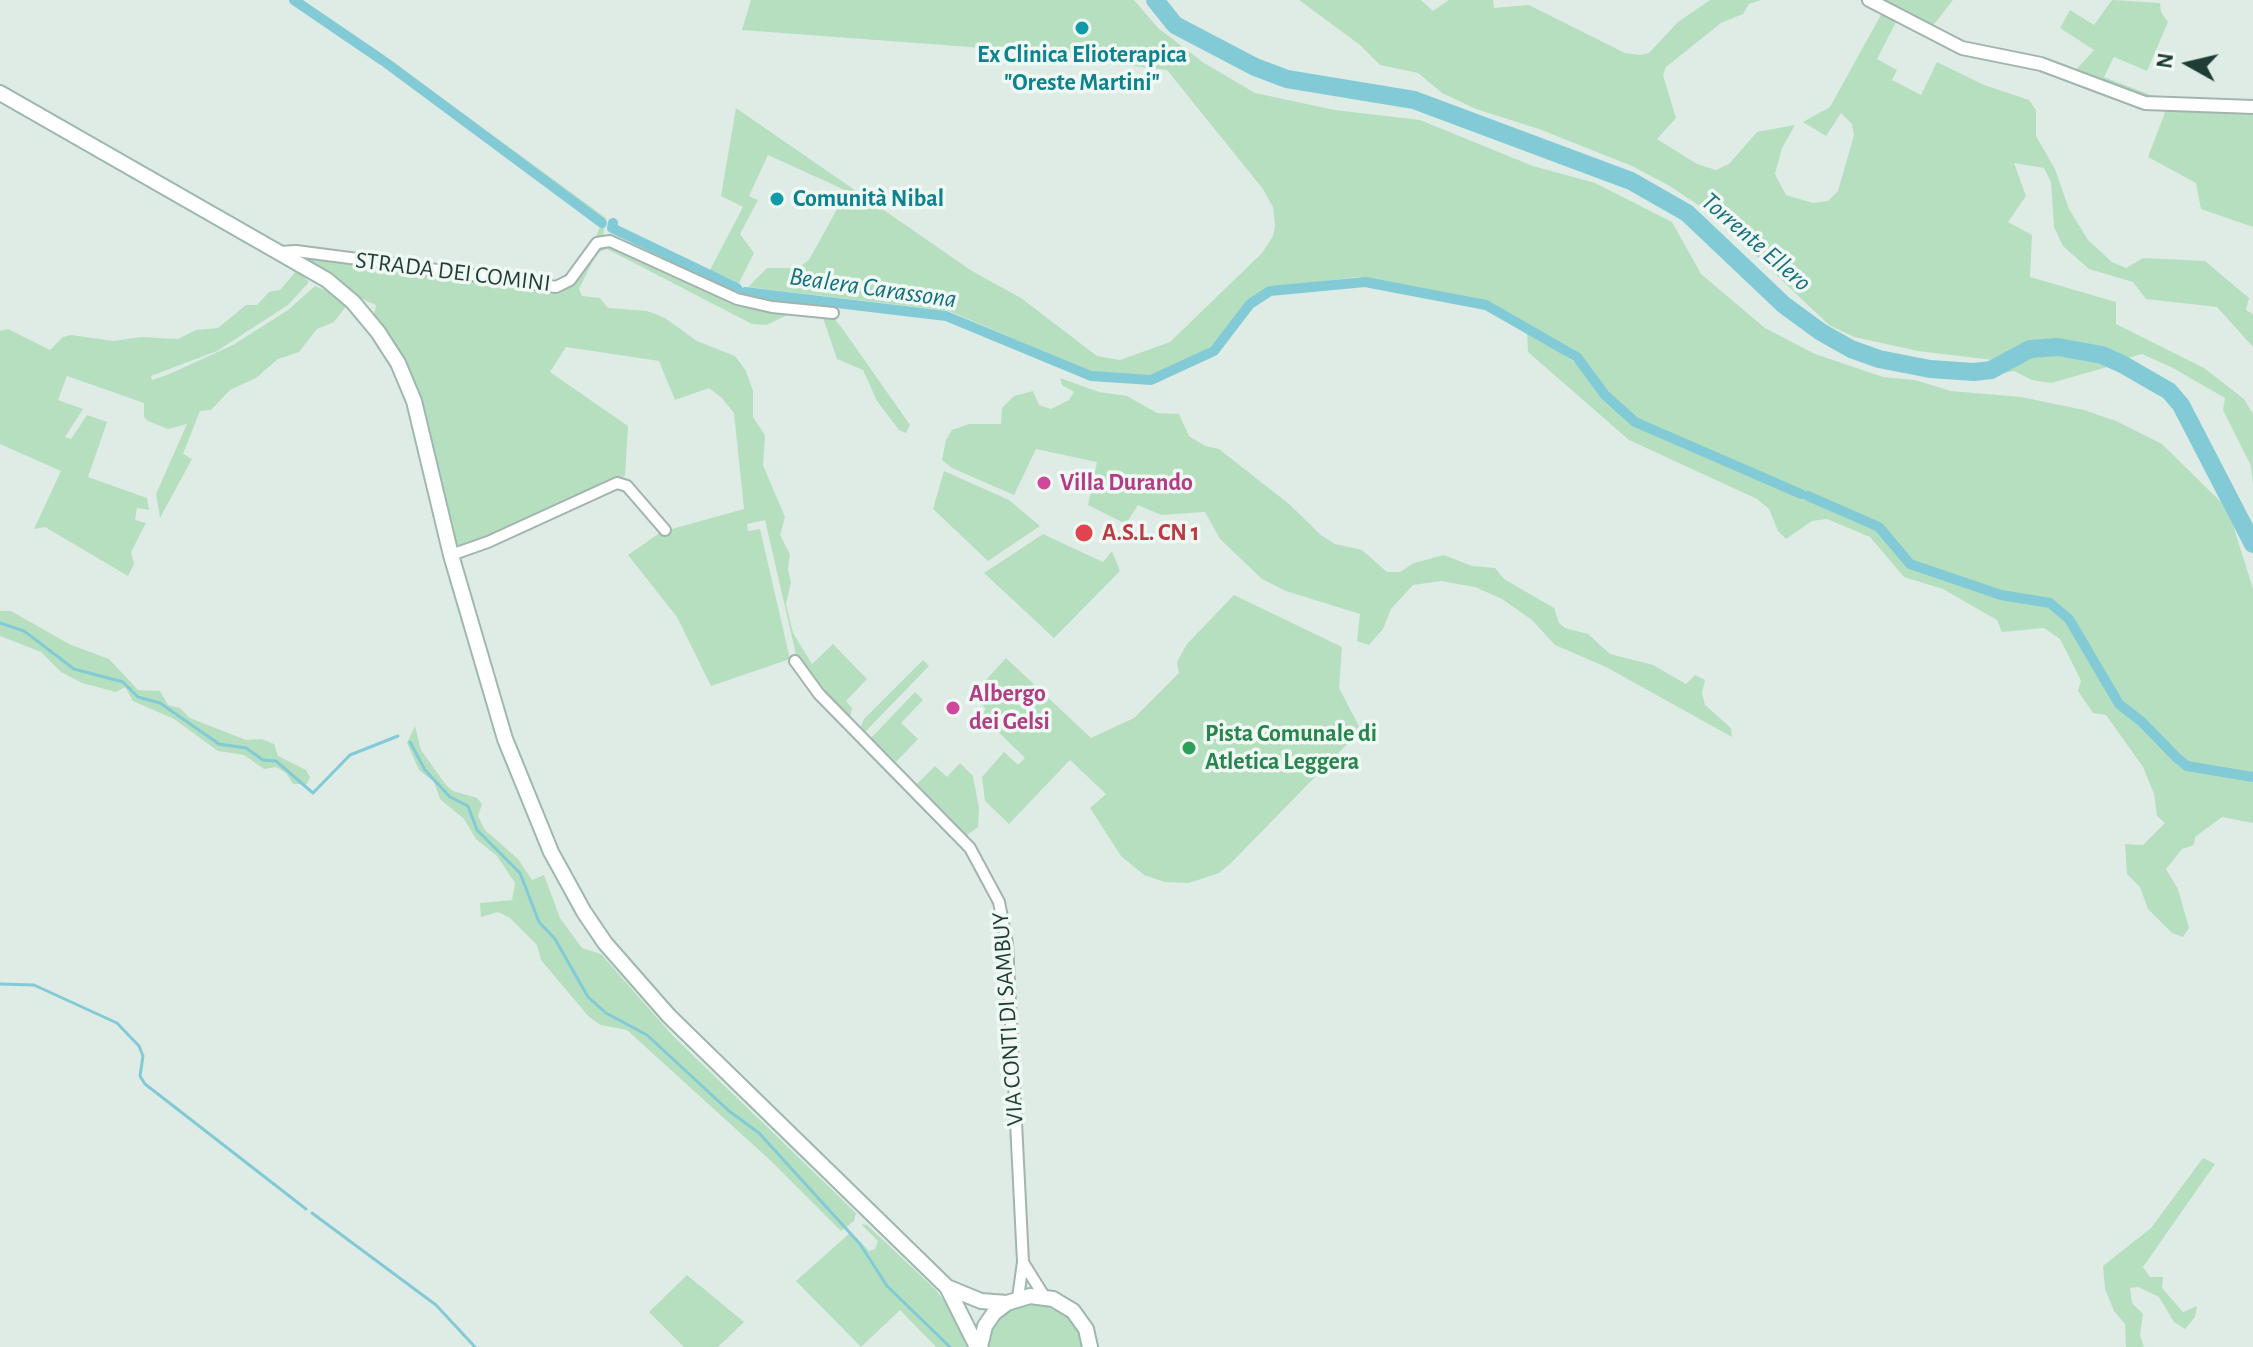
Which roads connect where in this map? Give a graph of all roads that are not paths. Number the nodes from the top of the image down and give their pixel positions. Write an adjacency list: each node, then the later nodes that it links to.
1 (1869, 0): 3 (street)
2 (0, 93): 4 (main road)
3 (2253, 107)
4 (280, 252): 5 (street, STRADA DEI COMINI); 7 (main road)
5 (833, 313)
6 (665, 530): 7 (street)
7 (451, 555): 10 (main road)
8 (795, 661): 9 (street, VIA CONTI DI SAMBUY)
9 (1023, 1262): 11 (street, VIA CONTI DI SAMBUY); 12 (street, VIA CONTI DI SAMBUY)
10 (947, 1287): 12 (main road); 13 (main road)
11 (1044, 1296): 12 (main road); 14 (main road)
12 (1013, 1300): 13 (main road)
13 (978, 1347)
14 (1090, 1347)

